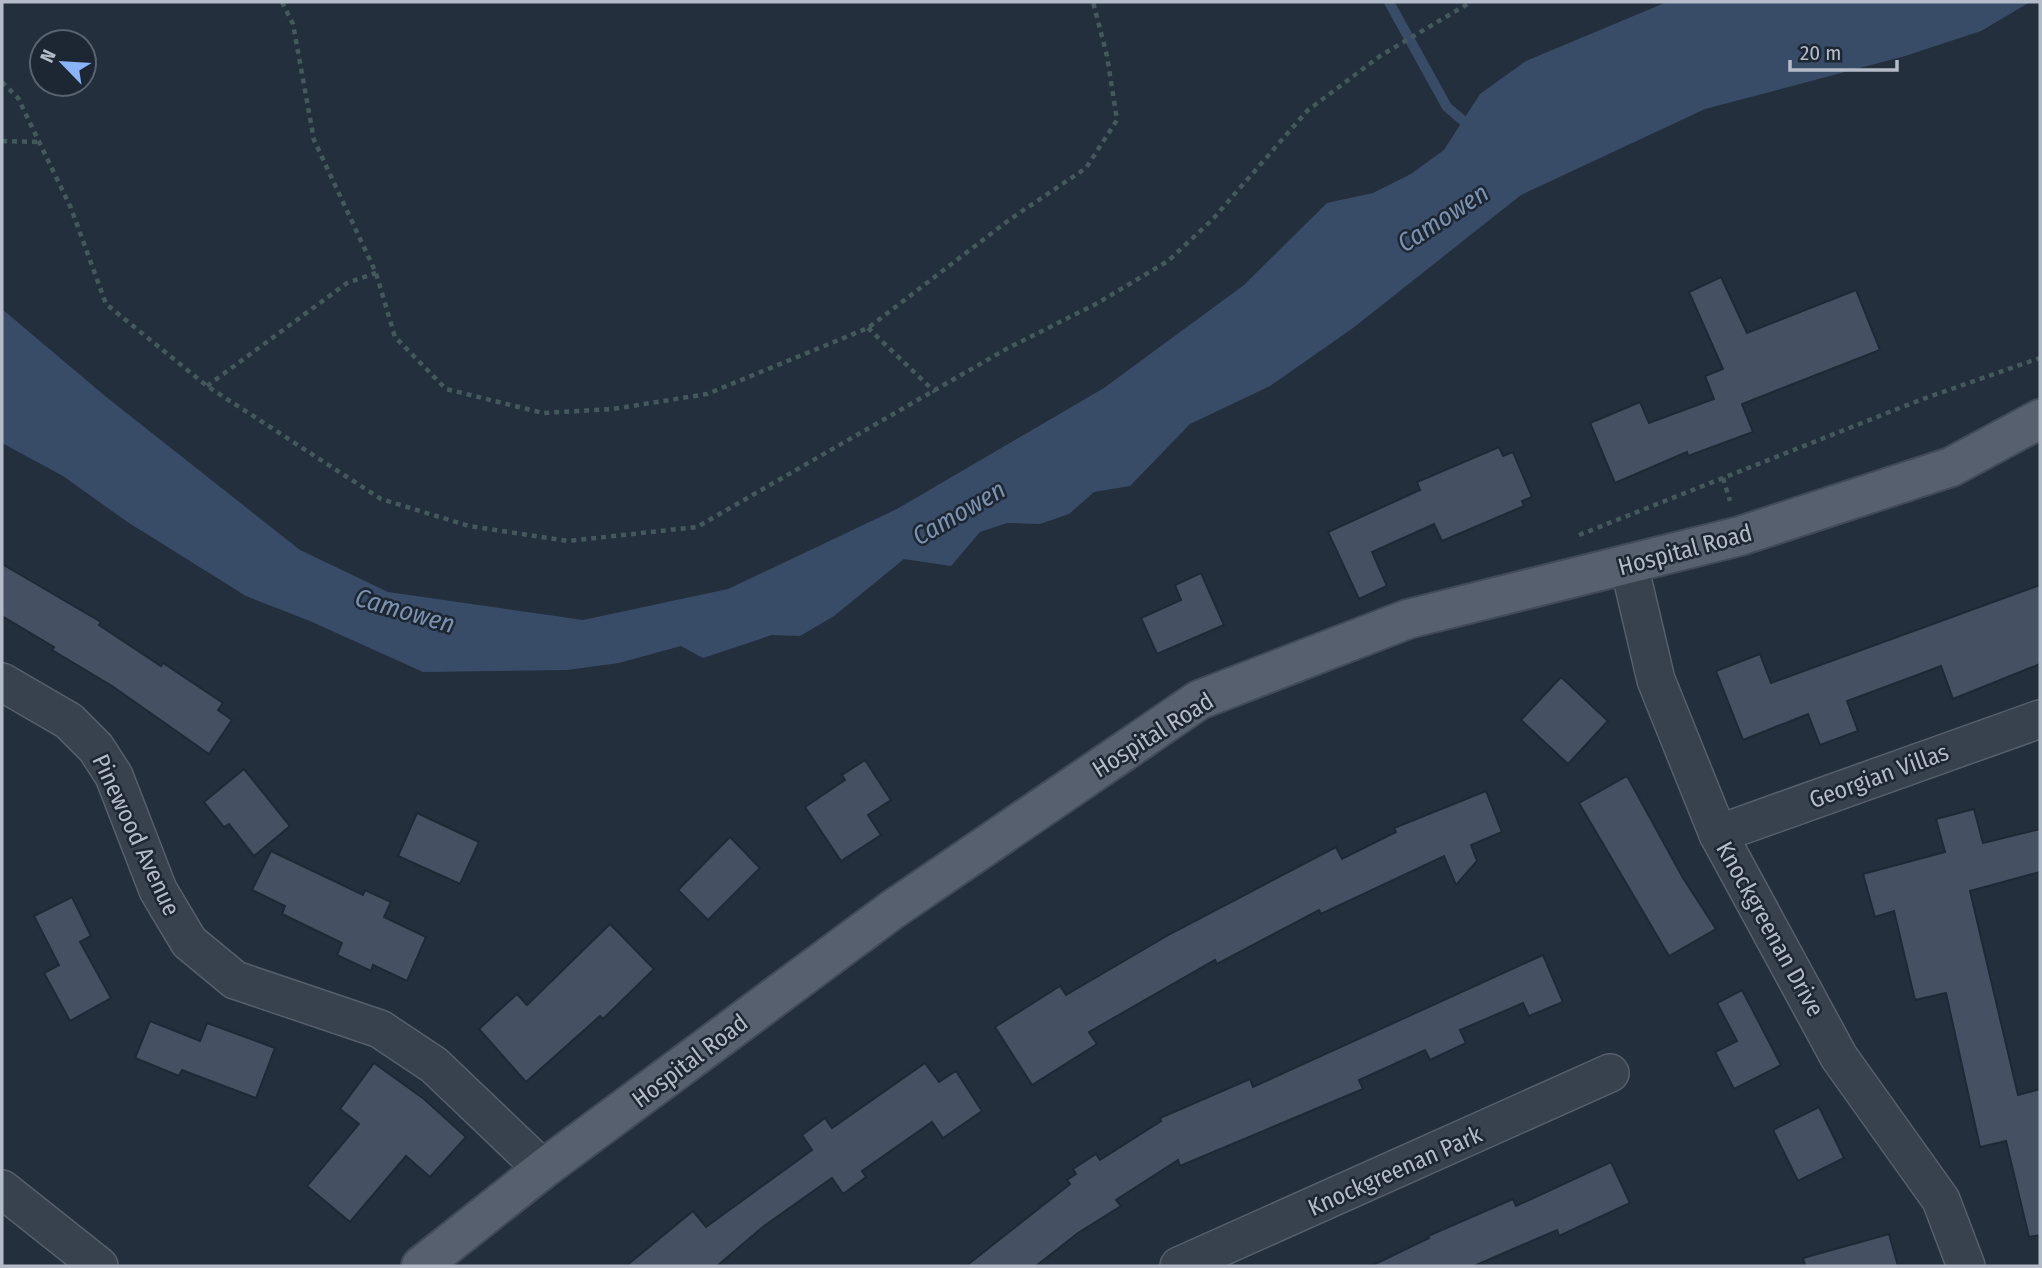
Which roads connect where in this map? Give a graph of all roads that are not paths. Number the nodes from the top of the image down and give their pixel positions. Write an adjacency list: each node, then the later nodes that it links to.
1 (2040, 419): 2 (main road, Hospital Road)
2 (1629, 565): 5 (street, Knockgreenan Drive); 7 (main road, Hospital Road)
3 (2, 682): 7 (street, Pinewood Avenue)
4 (2040, 719): 5 (street, Georgian Villas)
5 (1718, 834): 12 (street, Knockgreenan Drive)
6 (1610, 1073): 11 (street, Knockgreenan Park)
7 (543, 1169): 10 (main road, Hospital Road)
8 (2, 1189): 9 (street)
9 (87, 1263)
10 (421, 1266)
11 (1179, 1266)
12 (1966, 1266)

